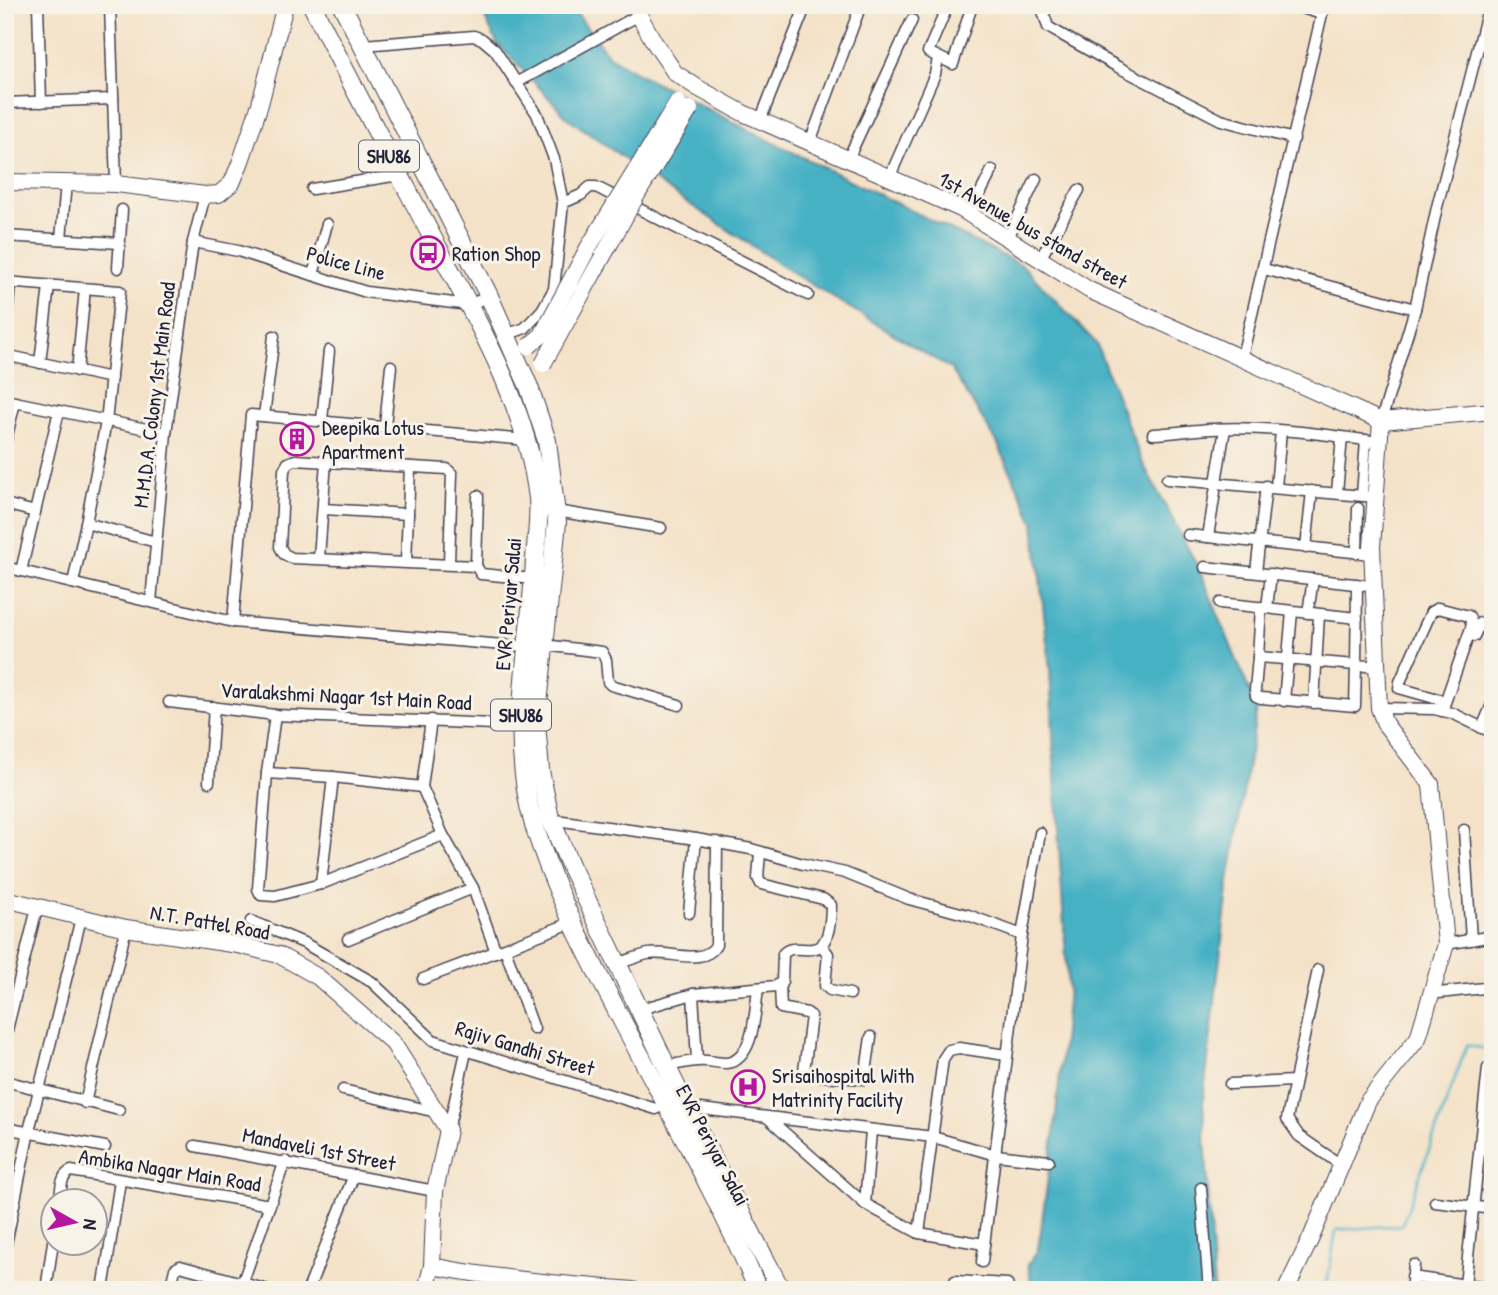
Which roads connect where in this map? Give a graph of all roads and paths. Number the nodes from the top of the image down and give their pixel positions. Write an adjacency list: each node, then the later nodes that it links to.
1 (38, 5): 22 (street)
2 (110, 5): 21 (street)
3 (285, 5): 39 (street)
4 (312, 5): 25 (main road, EVR Periyar Salai / SHU86)
5 (342, 5): 16 (main road, EVR Periyar Salai / SHU86)
6 (806, 5): 26 (street)
7 (861, 5): 28 (street)
8 (948, 5): 17 (street)
9 (961, 5): 17 (street)
10 (1041, 5): 27 (street)
11 (1291, 5): 14 (street)
12 (1489, 5): 59 (street)
13 (638, 10): 18 (street); 19 (street, 1st Avenue, bus stand street)
14 (1323, 10): 27 (street)
15 (912, 20): 29 (street)
16 (363, 46): 18 (street); 20 (main road, EVR Periyar Salai / SHU86)
17 (938, 58): 32 (street)
18 (516, 83): 40 (street)
19 (696, 87): 24 (street); 26 (street, 1st Avenue, bus stand street)
20 (387, 93): 25 (main road); 57 (main road, EVR Periyar Salai / SHU86)
21 (113, 99): 22 (street); 36 (street)
22 (41, 102): 23 (street)
23 (5, 103)
24 (684, 106): 63 (street, bridge); 71 (street, bridge)
25 (363, 108): 31 (main road, EVR Periyar Salai / SHU86)
26 (760, 121): 28 (street, 1st Avenue, bus stand street)
27 (1294, 139): 51 (street)
28 (810, 142): 29 (street, 1st Avenue, bus stand street)
29 (848, 159): 32 (street, 1st Avenue, bus stand street)
30 (992, 170): 42 (street)
31 (399, 175): 37 (street); 58 (main road, EVR Periyar Salai / SHU86)
32 (890, 176): 42 (street, 1st Avenue, bus stand street)
33 (1036, 179): 45 (street)
34 (5, 182): 35 (street)
35 (66, 183): 36 (street); 46 (street)
36 (116, 184): 39 (street)
37 (312, 189)
38 (1079, 190): 49 (street)
39 (205, 195): 47 (street, M.M.D.A. Colony 1st Main Road)
40 (563, 202): 56 (street); 60 (street)
41 (122, 210): 48 (street)
42 (970, 214): 45 (street, 1st Avenue, bus stand street)
43 (327, 223): 52 (street)
44 (5, 236): 46 (street)
45 (1008, 238): 49 (street, 1st Avenue, bus stand street)
46 (61, 239): 48 (street)
47 (193, 242): 52 (street, Police Line); 82 (street, M.M.D.A. Colony 1st Main Road)
48 (119, 243): 50 (street)
49 (1040, 259): 66 (street, 1st Avenue, bus stand street)
50 (118, 268)
51 (1264, 269): 59 (street); 66 (street)
52 (313, 275): 58 (street, Police Line)
53 (8, 283): 54 (street); 62 (street)
54 (48, 286): 55 (street); 67 (street)
55 (85, 289): 69 (street); 70 (street)
56 (808, 295)
57 (489, 296): 58 (street); 60 (main road, EVR Periyar Salai / SHU86)
58 (469, 305): 85 (main road, EVR Periyar Salai / SHU86)
59 (1415, 309): 77 (street)
60 (506, 335): 63 (main road, EVR Periyar Salai / SHU86)
61 (274, 336): 75 (street)
62 (5, 343)
63 (521, 349): 71 (main road, EVR Periyar Salai / SHU86)
64 (329, 351): 76 (street)
65 (5, 355): 67 (street)
66 (1242, 357): 77 (street, 1st Avenue, bus stand street)
67 (40, 363): 69 (street)
68 (391, 366): 79 (street)
69 (76, 371): 70 (street)
70 (111, 378): 78 (street)
71 (529, 387): 100 (main road, EVR Periyar Salai / SHU86)
72 (10, 401): 73 (street); 87 (street)
73 (59, 411): 78 (street); 101 (street)
74 (1493, 411): 77 (street, 1st Avenue, bus stand street)
75 (264, 416): 76 (street); 130 (street)
76 (322, 420): 79 (street)
77 (1381, 421): 86 (street)
78 (106, 422): 82 (street); 103 (street)
79 (385, 426): 85 (street)
80 (1226, 429): 81 (street); 83 (street); 91 (street)
81 (1281, 431): 84 (street); 92 (street)
82 (166, 432): 107 (street, M.M.D.A. Colony 1st Main Road)
83 (1153, 435)
84 (1342, 437): 86 (street); 94 (street)
85 (527, 440): 120 (main road, EVR Periyar Salai / SHU86)
86 (1373, 441): 96 (street)
87 (5, 444)
88 (327, 461): 89 (street); 99 (street); 111 (street)
89 (410, 467): 102 (street); 113 (street)
90 (1167, 479): 91 (street)
91 (1215, 487): 92 (street); 106 (street)
92 (1271, 487): 93 (street); 108 (street)
93 (1312, 491): 94 (street); 109 (street)
94 (1337, 493): 96 (street)
95 (478, 496): 114 (street)
96 (1368, 496): 110 (street)
97 (5, 504): 101 (street)
98 (1358, 508): 110 (street)
99 (323, 509): 102 (street); 111 (street)
100 (556, 511): 104 (street); 132 (main road, EVR Periyar Salai / SHU86)
101 (35, 512): 117 (street)
102 (408, 514): 112 (street)
103 (86, 523): 107 (street); 122 (street)
104 (661, 527)
105 (1188, 535): 106 (street)
106 (1208, 537): 108 (street)
107 (156, 542): 124 (street, M.M.D.A. Colony 1st Main Road)
108 (1259, 544): 109 (street); 118 (street)
109 (1306, 548): 110 (street)
110 (1364, 553): 123 (street)
111 (319, 558): 112 (street)
112 (406, 561): 113 (street)
113 (449, 563): 114 (street)
114 (476, 566): 120 (street)
115 (5, 567): 117 (street)
116 (1205, 567): 118 (street)
117 (20, 571): 122 (street)
118 (1256, 572): 119 (street)
119 (1271, 575): 121 (street); 126 (street)
120 (534, 579): 132 (main road, EVR Periyar Salai / SHU86)
121 (1312, 579): 123 (street); 128 (street)
122 (73, 583): 124 (street)
123 (1365, 585): 129 (street); 137 (street)
124 (151, 602): 130 (street)
125 (1220, 603): 126 (street)
126 (1264, 608): 127 (street); 133 (street)
127 (1292, 612): 128 (street); 134 (street)
128 (1314, 614): 129 (street); 135 (street)
129 (1357, 618): 136 (street)
130 (233, 622): 132 (street)
131 (1493, 629): 145 (street)
132 (535, 646): 142 (street); 148 (main road, EVR Periyar Salai / SHU86); 154 (main road, EVR Periyar Salai / SHU86)
133 (1258, 657): 134 (street); 138 (street)
134 (1288, 659): 135 (street); 138 (street)
135 (1317, 662): 136 (street); 141 (street)
136 (1356, 665): 137 (street); 141 (street)
137 (1377, 667): 144 (street)
138 (1284, 701): 141 (street)
139 (169, 702): 143 (street, Varalakshmi Nagar 1st Main Road)
140 (1493, 702): 149 (street)
141 (1314, 703)
142 (679, 705)
143 (214, 708): 146 (street, Varalakshmi Nagar 1st Main Road); 152 (street)
144 (1379, 708): 145 (street); 174 (street)
145 (1445, 708): 145 (street); 149 (street)
146 (275, 715): 147 (street, Varalakshmi Nagar 1st Main Road); 150 (street)
147 (431, 720): 148 (street, Varalakshmi Nagar 1st Main Road); 153 (street)
148 (520, 725): 154 (main road, EVR Periyar Salai / SHU86)
149 (1488, 730)
150 (267, 773): 151 (street); 161 (street)
151 (333, 777): 153 (street); 161 (street)
152 (209, 782)
153 (422, 788): 157 (street)
154 (542, 821): 158 (street); 168 (main road, EVR Periyar Salai / SHU86); 177 (main road, EVR Periyar Salai / SHU86)
155 (1464, 830): 173 (street)
156 (1040, 833): 170 (street)
157 (443, 835): 161 (street); 162 (street)
158 (696, 839): 159 (street); 165 (street)
159 (717, 842): 160 (street); 177 (street)
160 (760, 852): 170 (street); 175 (street)
161 (321, 884)
162 (473, 888): 172 (street); 176 (street)
163 (5, 899): 164 (street, N.T. Pattel Road)
164 (37, 908): 166 (street, N.T. Pattel Road); 189 (street)
165 (689, 913)
166 (81, 918): 169 (street, N.T. Pattel Road); 199 (street)
167 (251, 921): 190 (street, Rajiv Gandhi Street)
168 (571, 923): 176 (street); 247 (main road, EVR Periyar Salai / SHU86)
169 (127, 928): 200 (street); 204 (street, N.T. Pattel Road)
170 (1022, 935): 191 (street)
171 (1493, 936): 173 (street)
172 (348, 939)
173 (1471, 940): 174 (street)
174 (1446, 944): 184 (street)
175 (822, 946): 180 (street); 183 (street)
176 (500, 951): 179 (street); 187 (street)
177 (617, 964): 186 (main road, EVR Periyar Salai / SHU86)
178 (1318, 970): 196 (street)
179 (423, 979)
180 (780, 985): 182 (street); 188 (street)
181 (1493, 987): 184 (street)
182 (758, 988): 185 (street); 192 (street)
183 (850, 994)
184 (1430, 994): 216 (street)
185 (693, 995): 186 (street); 192 (street)
186 (640, 1009): 248 (main road, EVR Periyar Salai / SHU86)
187 (534, 1028)
188 (871, 1037)
189 (5, 1038)
190 (466, 1052): 201 (street, Rajiv Gandhi Street); 207 (street)
191 (1006, 1055): 210 (street); 213 (street)
192 (697, 1060): 193 (street)
193 (677, 1064)
194 (1488, 1068): 225 (street)
195 (5, 1081): 199 (street)
196 (1294, 1081): 197 (street); 216 (street)
197 (1230, 1084)
198 (343, 1090): 204 (street)
199 (40, 1091): 200 (street); 208 (street)
200 (85, 1103): 203 (street)
201 (656, 1109)
202 (701, 1109): 205 (street)
203 (119, 1110)
204 (436, 1112): 207 (street, N.T. Pattel Road)
205 (768, 1118): 209 (street); 223 (street)
206 (5, 1128): 208 (street)
207 (448, 1130): 221 (street)
208 (29, 1131): 212 (street); 229 (street)
209 (871, 1131): 210 (street); 223 (street)
210 (933, 1137): 213 (street); 227 (street)
211 (195, 1146): 214 (street, Mandaveli 1st Street)
212 (106, 1147)
213 (996, 1155): 215 (street); 228 (street)
214 (285, 1161): 217 (street, Mandaveli 1st Street); 224 (street)
215 (1049, 1161)
216 (1341, 1165): 252 (street)
217 (354, 1175): 221 (street, Mandaveli 1st Street); 244 (street)
218 (120, 1181): 219 (street, Ambika Nagar Main Road); 224 (street, Ambika Nagar Main Road); 241 (street)
219 (63, 1186)
220 (1201, 1188): 251 (street)
221 (435, 1191): 233 (street)
222 (1435, 1202): 225 (street)
223 (865, 1204): 227 (street)
224 (270, 1205): 237 (street)
225 (1475, 1207): 226 (street); 236 (street)
226 (1493, 1209)
227 (919, 1233): 228 (street)
228 (984, 1244): 231 (street)
229 (5, 1249)
230 (51, 1256): 240 (street)
231 (982, 1262)
232 (1414, 1265): 234 (street)
233 (432, 1266): 235 (street); 245 (street)
234 (1412, 1278): 236 (street); 253 (street)
235 (499, 1283): 238 (street)
236 (1465, 1285): 239 (street)
237 (241, 1286): 242 (street); 243 (street)
238 (576, 1288): 246 (street)
239 (1493, 1289)
240 (46, 1290)
241 (103, 1290)
242 (170, 1290)
243 (268, 1290)
244 (308, 1290)
245 (426, 1290)
246 (633, 1290)
247 (758, 1290)
248 (781, 1290)
249 (958, 1290): 250 (street)
250 (1009, 1290)
251 (1209, 1290)
252 (1286, 1290)
253 (1411, 1290)

